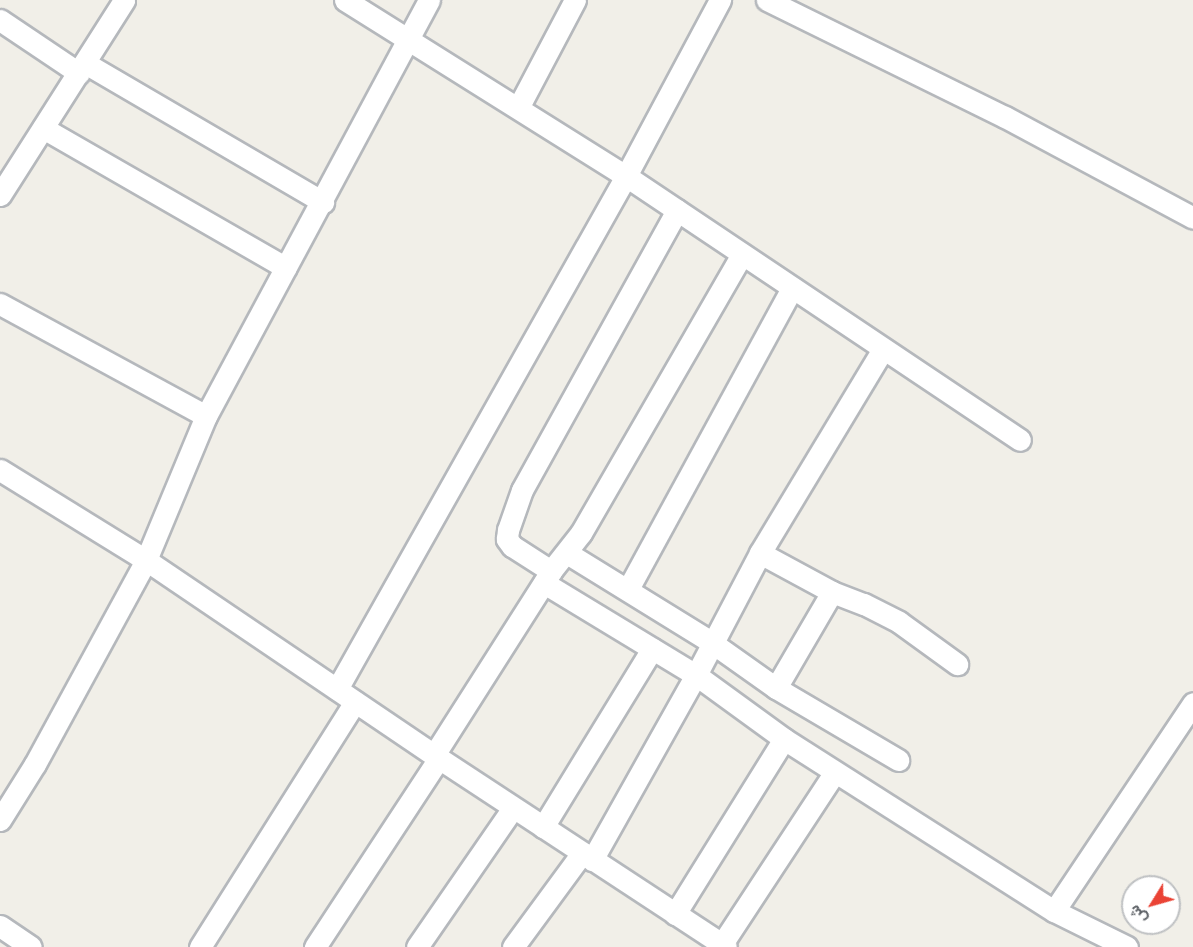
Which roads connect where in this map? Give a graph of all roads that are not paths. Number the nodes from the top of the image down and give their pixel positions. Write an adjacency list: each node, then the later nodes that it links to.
1 (124, 0): 9 (street)
2 (345, 0): 8 (street)
3 (429, 0): 8 (street)
4 (574, 0): 10 (street)
5 (720, 0): 12 (street)
6 (767, 0): 16 (street)
7 (0, 20): 9 (street)
8 (408, 39): 10 (street); 14 (street)
9 (82, 68): 11 (street); 14 (street)
10 (518, 108): 12 (street)
11 (43, 128): 13 (street); 18 (street)
12 (626, 176): 15 (street); 36 (street)
13 (0, 195)
14 (323, 202): 18 (street)
15 (677, 210): 17 (street); 28 (street)
16 (1193, 219)
17 (742, 254): 19 (street); 25 (street)
18 (286, 268): 22 (street)
19 (792, 288): 21 (street); 29 (street)
20 (0, 304): 22 (street)
21 (884, 349): 23 (street); 26 (street)
22 (206, 416): 27 (street)
23 (1020, 440)
24 (0, 470): 27 (street)
25 (567, 553): 28 (street); 29 (street)
26 (760, 553): 30 (street); 31 (street)
27 (146, 560): 36 (street); 44 (street)
28 (547, 577): 32 (street); 40 (street)
29 (628, 589): 31 (street)
30 (832, 592): 33 (street); 35 (street)
31 (711, 642): 34 (street); 35 (street)
32 (652, 649): 34 (street); 45 (street)
33 (957, 664)
34 (696, 675): 39 (street); 46 (street)
35 (776, 688): 41 (street)
36 (337, 689): 37 (street)
37 (355, 702): 40 (street); 52 (street)
38 (1193, 703): 47 (street)
39 (784, 739): 42 (street); 48 (street)
40 (436, 757): 43 (street); 53 (street)
41 (897, 760)
42 (835, 772): 47 (street); 50 (street)
43 (513, 807): 45 (street); 54 (street)
44 (0, 820)
45 (543, 827): 46 (street)
46 (587, 856): 48 (street); 55 (street)
47 (1054, 911): 56 (street)
48 (675, 914): 50 (street)
49 (0, 926): 51 (street)
50 (722, 946)
51 (31, 947)
52 (200, 947)
53 (315, 947)
54 (417, 947)
55 (513, 947)
56 (1127, 947)

